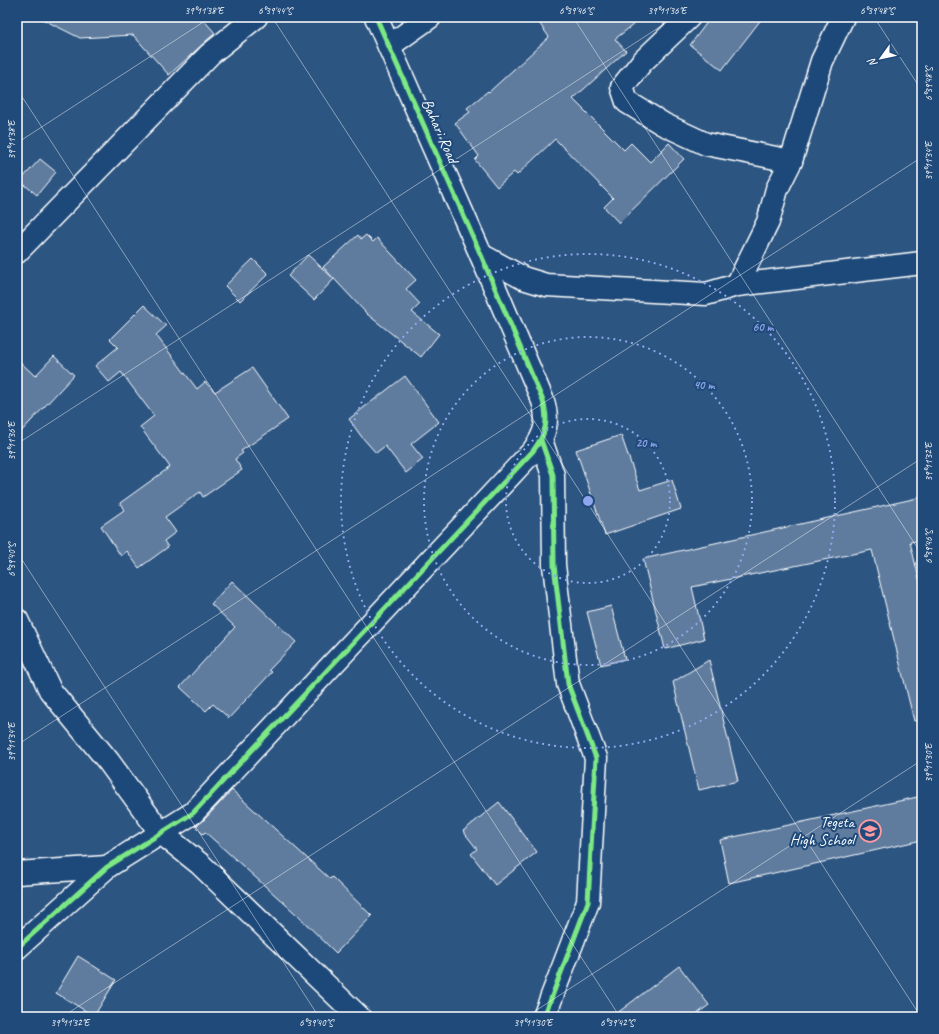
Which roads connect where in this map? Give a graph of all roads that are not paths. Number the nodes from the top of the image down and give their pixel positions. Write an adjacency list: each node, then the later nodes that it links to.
1 (256, 17): 8 (street)
2 (376, 17): 6 (street, Bahari Road)
3 (430, 17): 6 (street)
4 (689, 17): 7 (street)
5 (843, 17): 7 (street)
6 (389, 46): 9 (street, Bahari Road)
7 (791, 161): 11 (street)
8 (17, 252)
9 (481, 255): 11 (street); 12 (street, Bahari Road)
10 (922, 263): 11 (street)
11 (737, 285)
12 (542, 440): 14 (street); 19 (street)
13 (17, 620): 14 (street)
14 (160, 832): 15 (street); 18 (street)
15 (107, 867): 16 (street); 17 (street)
16 (17, 873)
17 (17, 948)
18 (359, 1017)
19 (544, 1017)

